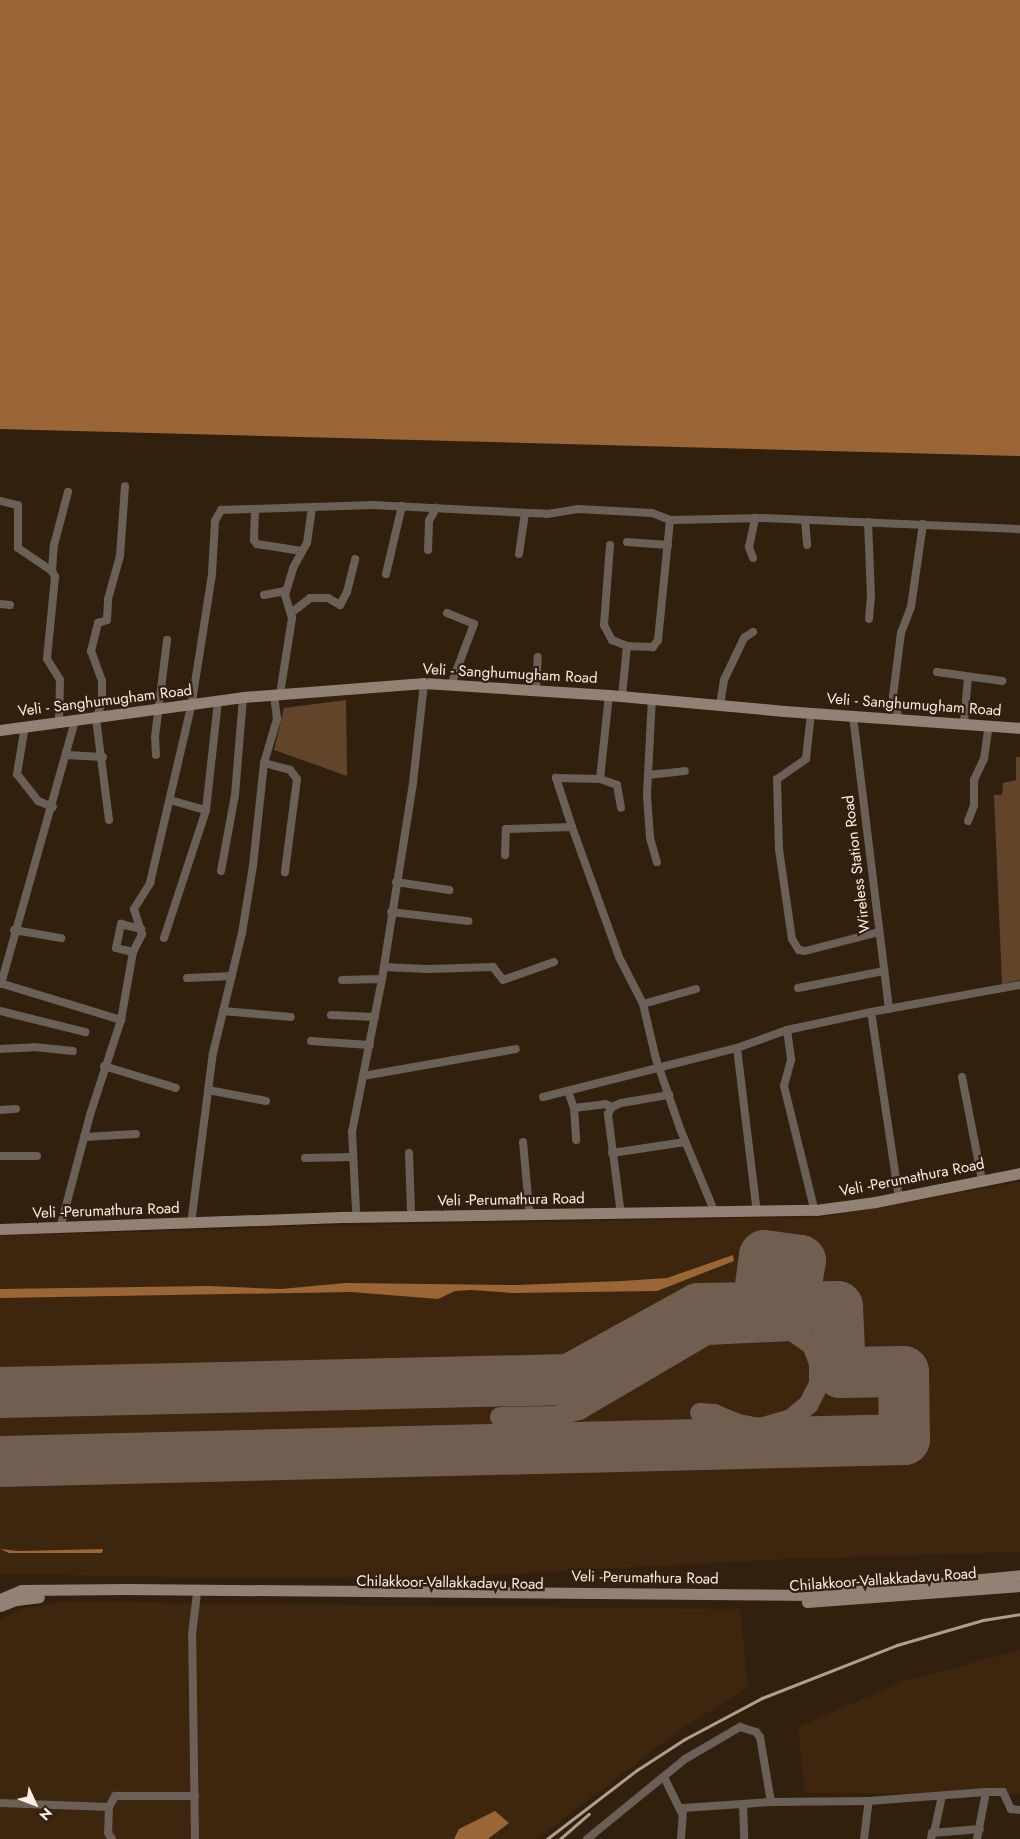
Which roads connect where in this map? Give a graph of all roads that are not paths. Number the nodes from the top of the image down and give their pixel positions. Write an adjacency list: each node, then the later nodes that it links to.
1 (125, 486): 54 (street)
2 (68, 492): 24 (street)
3 (0, 501): 24 (street)
4 (402, 506): 5 (street); 6 (street); 25 (street)
5 (436, 508): 8 (street); 19 (street)
6 (312, 509): 7 (street); 20 (street)
7 (255, 510): 20 (street); 50 (street)
8 (525, 513): 10 (street); 21 (street)
9 (754, 518): 10 (street); 11 (street); 22 (street)
10 (670, 520): 16 (street)
11 (805, 520): 12 (street); 18 (street)
12 (868, 522): 13 (street); 32 (street)
13 (924, 524): 14 (street); 55 (street)
14 (1020, 530)
15 (627, 542): 16 (street)
16 (668, 544): 35 (street)
17 (610, 545): 35 (street)
18 (807, 545)
19 (428, 550)
20 (301, 551): 26 (street)
21 (519, 554)
22 (753, 558)
23 (355, 559): 31 (street)
24 (52, 571): 57 (street)
25 (386, 574)
26 (286, 591): 27 (street); 31 (street)
27 (264, 595)
28 (0, 604): 29 (street)
29 (10, 605)
30 (447, 612): 41 (street)
31 (291, 614): 43 (street)
32 (869, 619)
33 (753, 632): 49 (street)
34 (167, 640): 51 (street)
35 (627, 646): 45 (street)
36 (538, 658): 42 (street)
37 (937, 672): 38 (street)
38 (968, 677): 39 (street); 58 (street)
39 (1002, 681)
40 (424, 684): 41 (main road, Veli - Sanghumugham Road); 43 (main road, Veli - Sanghumugham Road); 81 (street)
41 (451, 685): 42 (main road, Veli - Sanghumugham Road)
42 (536, 690): 44 (main road, Veli - Sanghumugham Road)
43 (277, 695): 46 (main road, Veli - Sanghumugham Road); 66 (street)
44 (609, 695): 45 (main road, Veli - Sanghumugham Road); 69 (street)
45 (622, 696): 47 (main road, Veli - Sanghumugham Road)
46 (242, 697): 48 (main road, Veli - Sanghumugham Road); 79 (street)
47 (652, 698): 49 (main road, Veli - Sanghumugham Road); 68 (street)
48 (218, 702): 50 (main road, Veli - Sanghumugham Road); 73 (street)
49 (720, 705): 52 (main road, Veli - Sanghumugham Road)
50 (189, 706): 51 (main road, Veli - Sanghumugham Road); 70 (street)
51 (158, 710): 54 (main road, Veli - Sanghumugham Road); 64 (street)
52 (811, 713): 53 (main road, Veli - Sanghumugham Road); 87 (street)
53 (853, 716): 55 (main road, Veli - Sanghumugham Road); 87 (street, Wireless Station Road)
54 (96, 718): 56 (main road, Veli - Sanghumugham Road); 65 (street)
55 (899, 719): 58 (main road, Veli - Sanghumugham Road)
56 (75, 720): 57 (main road, Veli - Sanghumugham Road); 63 (street)
57 (59, 722): 60 (main road, Veli - Sanghumugham Road)
58 (964, 723): 59 (main road, Veli - Sanghumugham Road)
59 (989, 725): 61 (main road, Veli - Sanghumugham Road); 75 (street)
60 (25, 726): 62 (main road, Veli - Sanghumugham Road); 71 (street)
61 (1020, 728)
62 (0, 730)
63 (66, 755): 65 (street); 71 (street)
64 (156, 756)
65 (103, 757): 74 (street)
66 (264, 762): 80 (street); 94 (street)
67 (685, 770): 68 (street)
68 (648, 775): 78 (street)
69 (600, 779): 72 (street); 76 (street)
70 (170, 800): 73 (street); 85 (street)
71 (52, 807): 86 (street)
72 (621, 808)
73 (206, 810): 89 (street)
74 (109, 820)
75 (968, 821)
76 (572, 827): 77 (street); 102 (street)
77 (505, 855)
78 (657, 862)
79 (221, 870)
80 (285, 872)
81 (396, 882): 82 (street); 83 (street)
82 (448, 890)
83 (392, 912): 84 (street); 92 (street)
84 (468, 921)
85 (140, 929): 90 (street); 90 (street)
86 (14, 930): 88 (street); 98 (street)
87 (879, 932): 93 (street, Wireless Station Road)
88 (61, 938)
89 (164, 938)
90 (133, 952): 110 (street)
91 (554, 962): 92 (street)
92 (384, 966): 96 (street)
93 (884, 972): 100 (street); 103 (street, Wireless Station Road)
94 (232, 976): 95 (street); 104 (street)
95 (187, 978)
96 (382, 979): 97 (street); 109 (street)
97 (342, 980)
98 (1, 984): 110 (street)
99 (1020, 985): 103 (street)
100 (798, 988)
101 (696, 989): 102 (street)
102 (643, 1004): 120 (street)
103 (890, 1009): 106 (street)
104 (223, 1010): 108 (street); 124 (street)
105 (0, 1012): 112 (street)
106 (871, 1012): 111 (street); 147 (street)
107 (331, 1014): 109 (street)
108 (291, 1017)
109 (375, 1017): 114 (street)
110 (121, 1020): 119 (street)
111 (787, 1030): 115 (street); 148 (street)
112 (85, 1032)
113 (311, 1041): 114 (street)
114 (370, 1045): 121 (street)
115 (736, 1048): 120 (street); 150 (street)
116 (0, 1049): 118 (street)
117 (516, 1049): 121 (street)
118 (74, 1052)
119 (104, 1066): 123 (street); 134 (street)
120 (659, 1068): 125 (street); 126 (street)
121 (363, 1076): 142 (street)
122 (962, 1077): 146 (street)
123 (176, 1088)
124 (208, 1090): 128 (street); 155 (street)
125 (568, 1091): 127 (street); 130 (street)
126 (669, 1095): 129 (street); 137 (street)
127 (543, 1097)
128 (266, 1101)
129 (612, 1107): 130 (street); 139 (street)
130 (574, 1108): 135 (street)
131 (16, 1109): 132 (street)
132 (0, 1110)
133 (136, 1134): 134 (street)
134 (84, 1137): 156 (street)
135 (576, 1140)
136 (523, 1142): 152 (street)
137 (684, 1142): 139 (street); 149 (street)
138 (409, 1152): 153 (street)
139 (612, 1153): 151 (street)
140 (0, 1156): 141 (street)
141 (37, 1156)
142 (352, 1157): 143 (street); 154 (street)
143 (305, 1158)
144 (1020, 1167): 146 (main road)
145 (1020, 1173): 158 (main road, Veli -Perumathura Road)
146 (981, 1175): 147 (main road)
147 (898, 1192): 148 (main road)
148 (812, 1204): 150 (main road)
149 (712, 1206): 150 (main road); 151 (main road)
150 (756, 1206)
151 (620, 1207): 152 (main road)
152 (529, 1208): 153 (main road)
153 (411, 1209): 154 (main road)
154 (356, 1210): 155 (main road)
155 (192, 1216): 156 (main road)
156 (62, 1221): 157 (main road)
157 (0, 1223)
158 (0, 1229)
159 (1020, 1575): 162 (main road, Veli -Perumathura Road)
160 (1020, 1586): 161 (main road, Chilakkoor-Vallakkadavu Road)
161 (198, 1596): 163 (main road, Chilakkoor-Vallakkadavu Road); 166 (street)
162 (0, 1599)
163 (0, 1606)
164 (664, 1777): 168 (street); 174 (street); 176 (street)
165 (986, 1792): 167 (street); 173 (street); 175 (street)
166 (195, 1796): 172 (street); 179 (street)
167 (942, 1796): 169 (street); 177 (street)
168 (771, 1802): 169 (street); 171 (street)
169 (869, 1802): 183 (street)
170 (0, 1803): 172 (street)
171 (743, 1804): 174 (street); 182 (street)
172 (109, 1807): 178 (street)
173 (1020, 1810)
174 (681, 1812): 181 (street)
175 (980, 1829): 177 (street); 184 (street)
176 (595, 1836): 180 (street)
177 (933, 1836)
178 (112, 1839)
179 (195, 1839)
180 (587, 1839)
181 (682, 1839)
182 (744, 1839)
183 (864, 1839)
184 (977, 1839)

